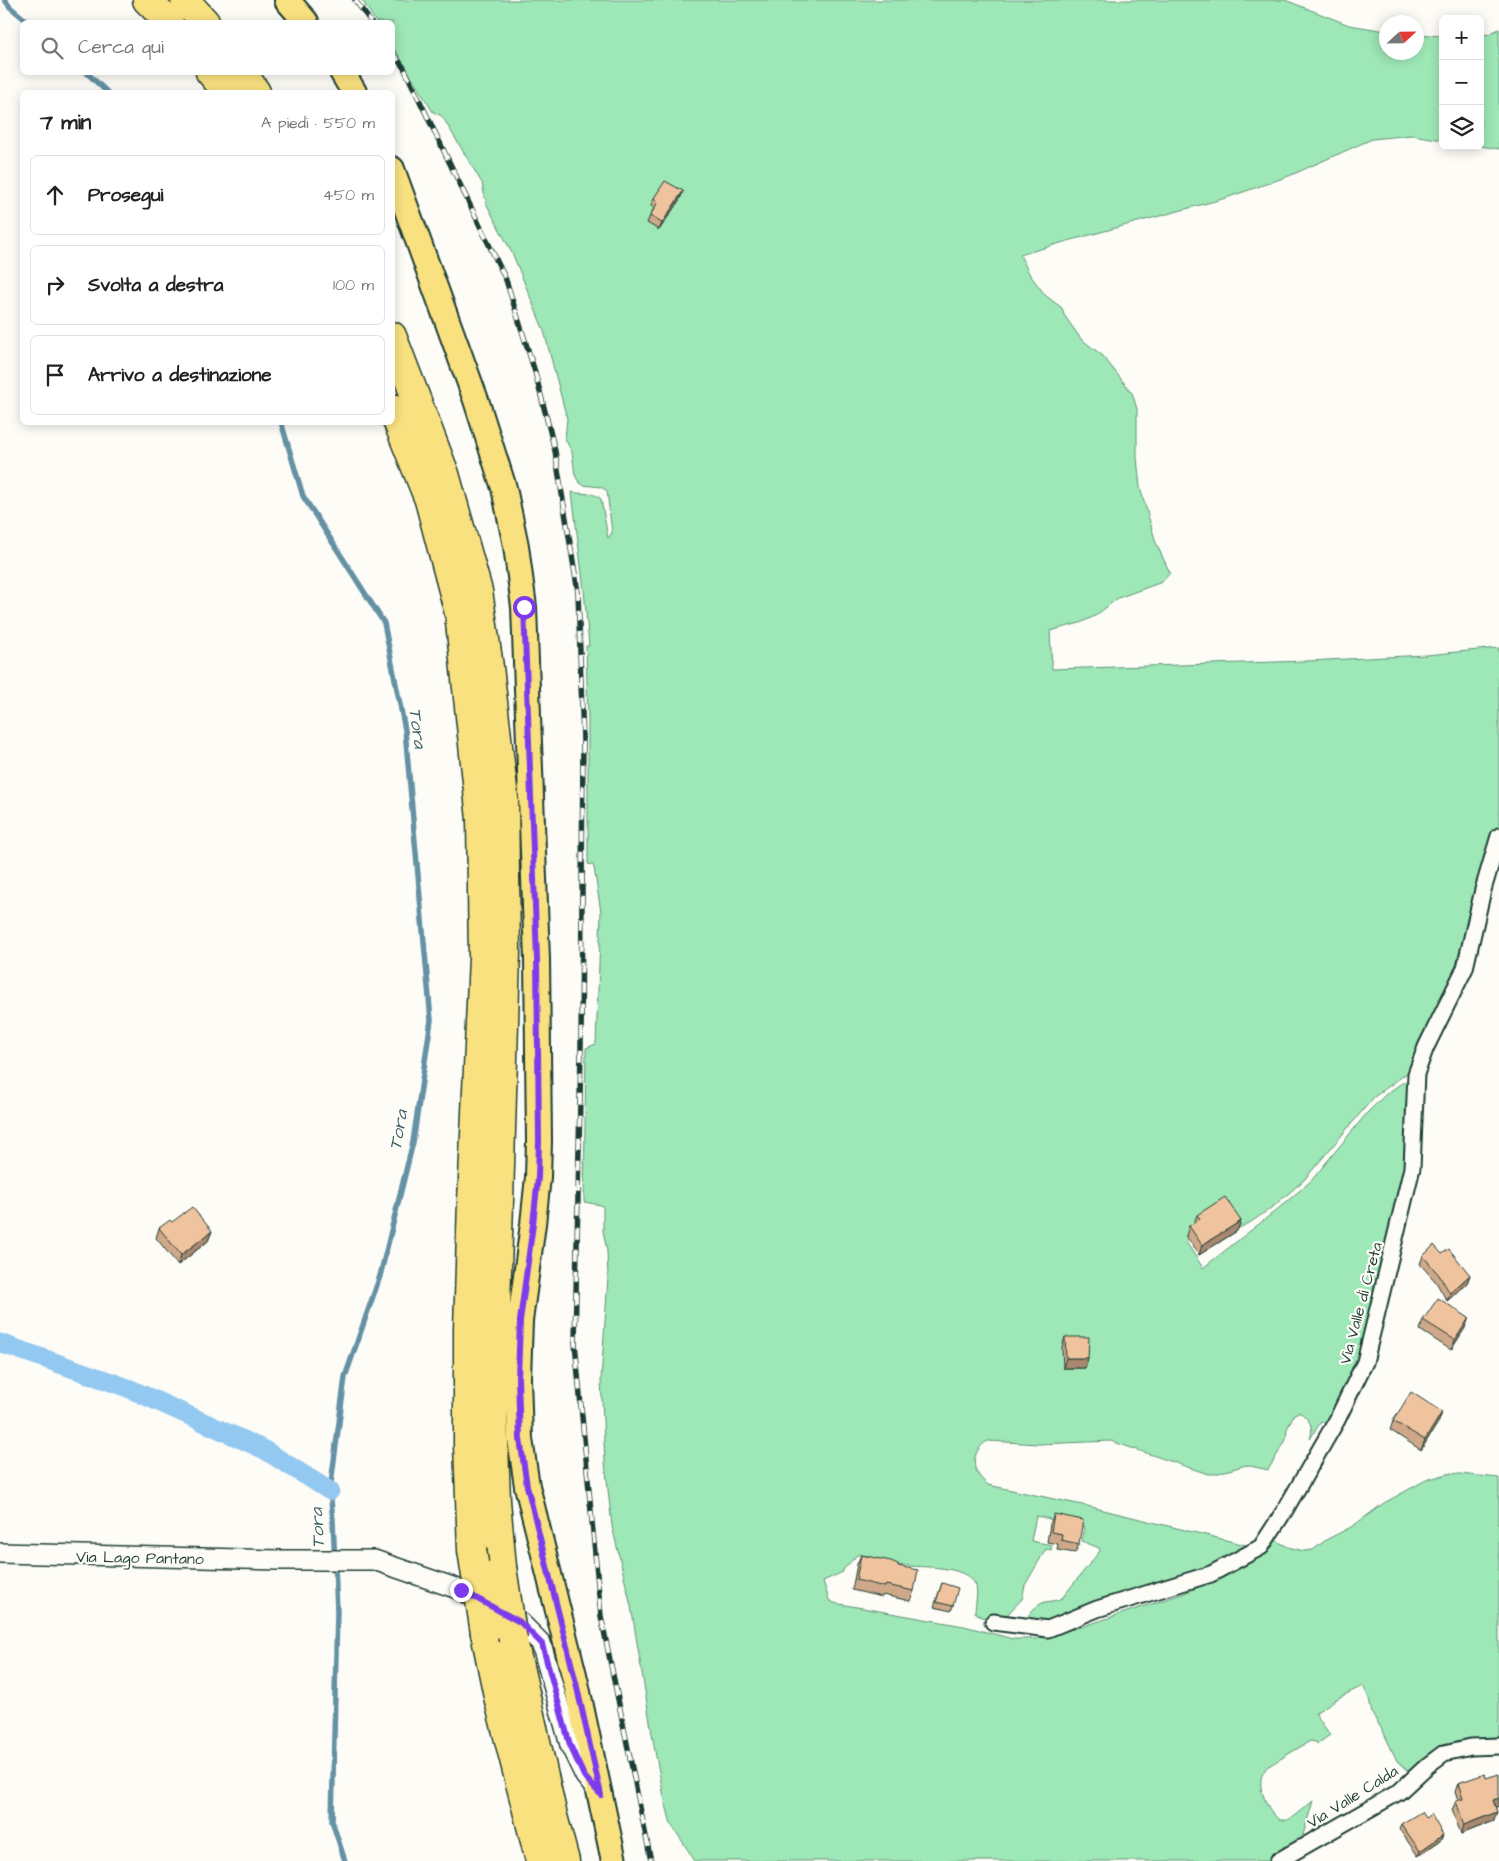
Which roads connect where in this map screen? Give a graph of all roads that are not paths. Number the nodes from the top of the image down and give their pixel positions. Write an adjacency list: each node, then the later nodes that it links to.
1 (148, 0): 4 (highway)
2 (185, 0): 5 (highway)
3 (287, 0): 6 (main road)
4 (167, 20)
5 (203, 20)
6 (304, 20)
7 (213, 75): 10 (highway)
8 (244, 75): 11 (highway)
9 (344, 75): 12 (main road)
10 (225, 90)
11 (255, 90)
12 (353, 90)
13 (395, 177): 20 (main road)
14 (395, 344): 22 (highway, bridge)
15 (395, 415): 21 (highway, bridge)
16 (1499, 836): 18 (street, Via Valle di Creta)
17 (0, 1553): 20 (street, Via Lago Pantano)
18 (993, 1622)
19 (1499, 1746): 24 (street, Via Valle Calda)
20 (601, 1795): 23 (main road)
21 (540, 1861)
22 (565, 1861)
23 (614, 1861)
24 (1278, 1861)

